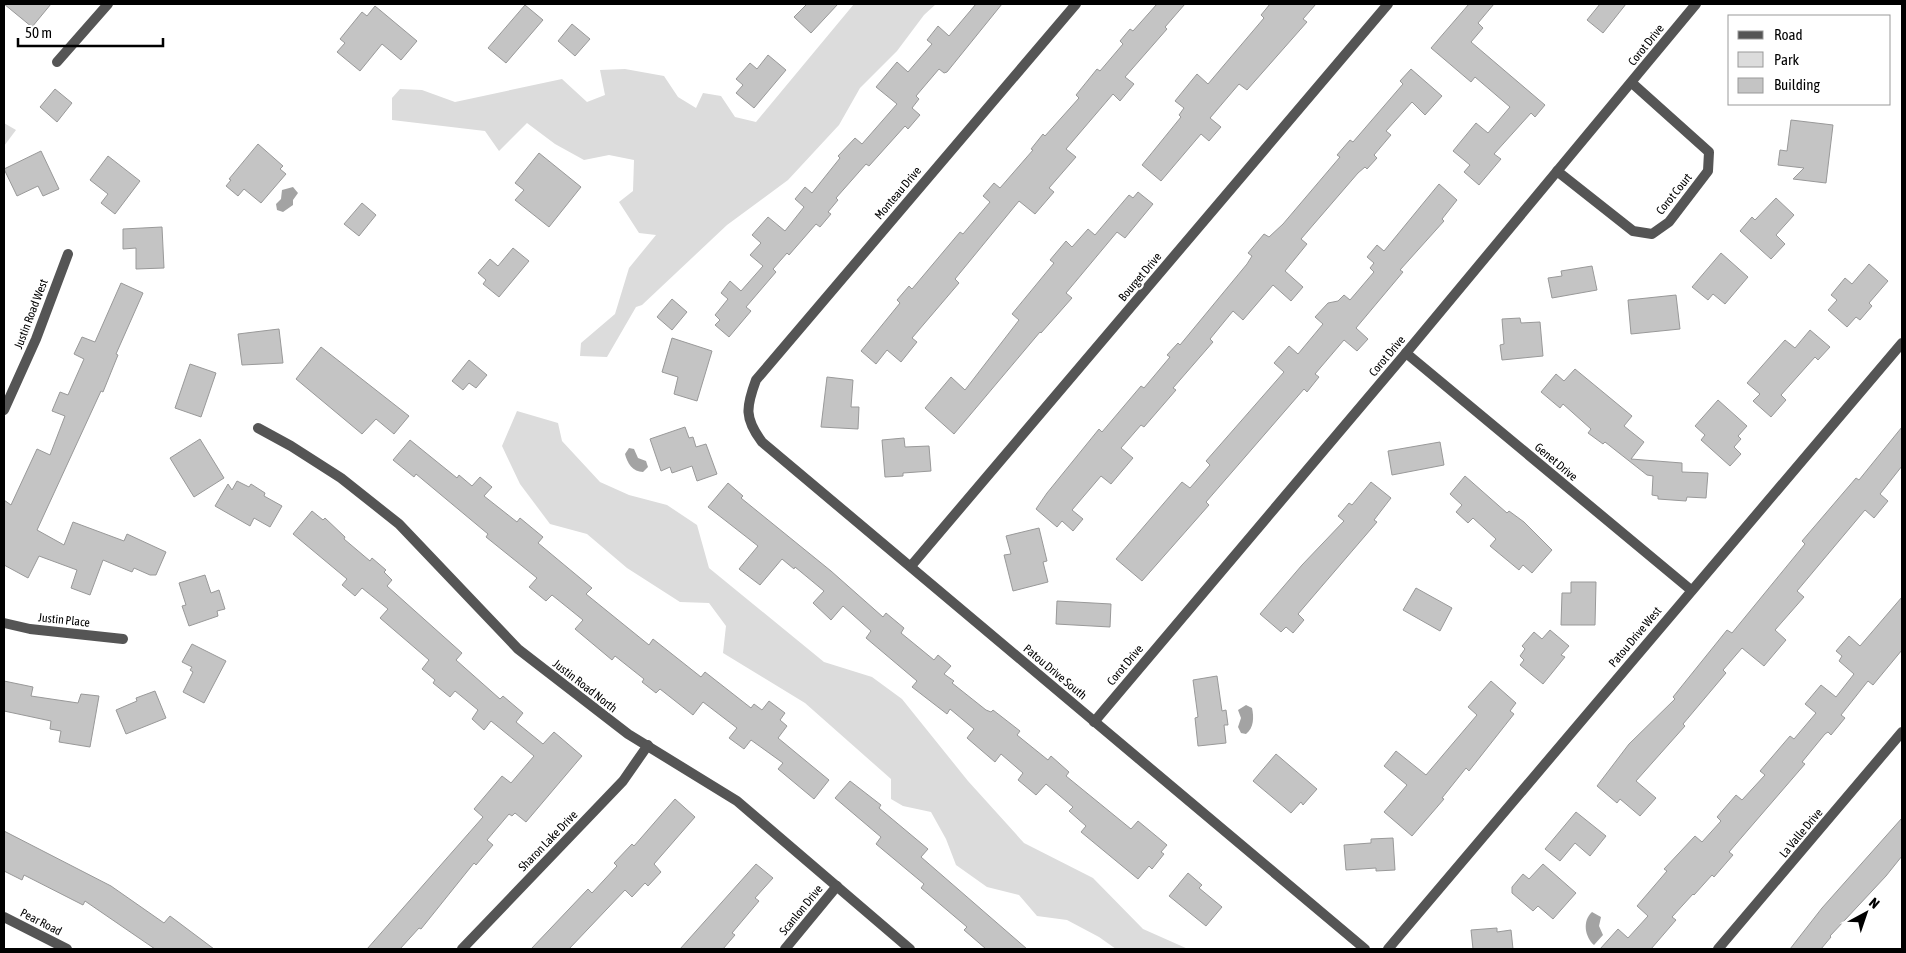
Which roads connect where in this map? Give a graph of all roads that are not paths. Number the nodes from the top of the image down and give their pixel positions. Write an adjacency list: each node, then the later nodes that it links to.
1 (108, 4): 5 (street)
2 (1076, 4): 11 (street, Monteau Drive)
3 (1388, 4): 14 (street, Bourget Drive)
4 (1696, 4): 6 (street, Corot Drive)
5 (57, 62)
6 (1632, 83): 7 (street, Corot Drive); 7 (street, Corot Court)
7 (1557, 171): 10 (street, Corot Drive)
8 (68, 254): 12 (street, Justin Road West)
9 (1902, 343): 15 (street, Patou Drive West)
10 (1406, 353): 15 (street, Genet Drive); 18 (street, Corot Drive)
11 (747, 403): 14 (street, Patou Drive South)
12 (4, 410)
13 (258, 428): 20 (street, Justin Road North)
14 (911, 566): 18 (street, Patou Drive South)
15 (1691, 590): 28 (street, Patou Drive West)
16 (4, 622): 17 (street, Justin Place)
17 (123, 639)
18 (1094, 722): 27 (street, Patou Drive South)
19 (1902, 732): 29 (street, La Valle Drive)
20 (648, 745): 21 (street, Justin Road North); 24 (street, Sharon Lake Drive)
21 (837, 886): 25 (street, Scanlon Drive); 26 (street, Justin Road North)
22 (4, 917): 23 (street, Pear Road)
23 (67, 949)
24 (462, 949)
25 (785, 949)
26 (910, 949)
27 (1365, 949)
28 (1388, 949)
29 (1718, 949)

